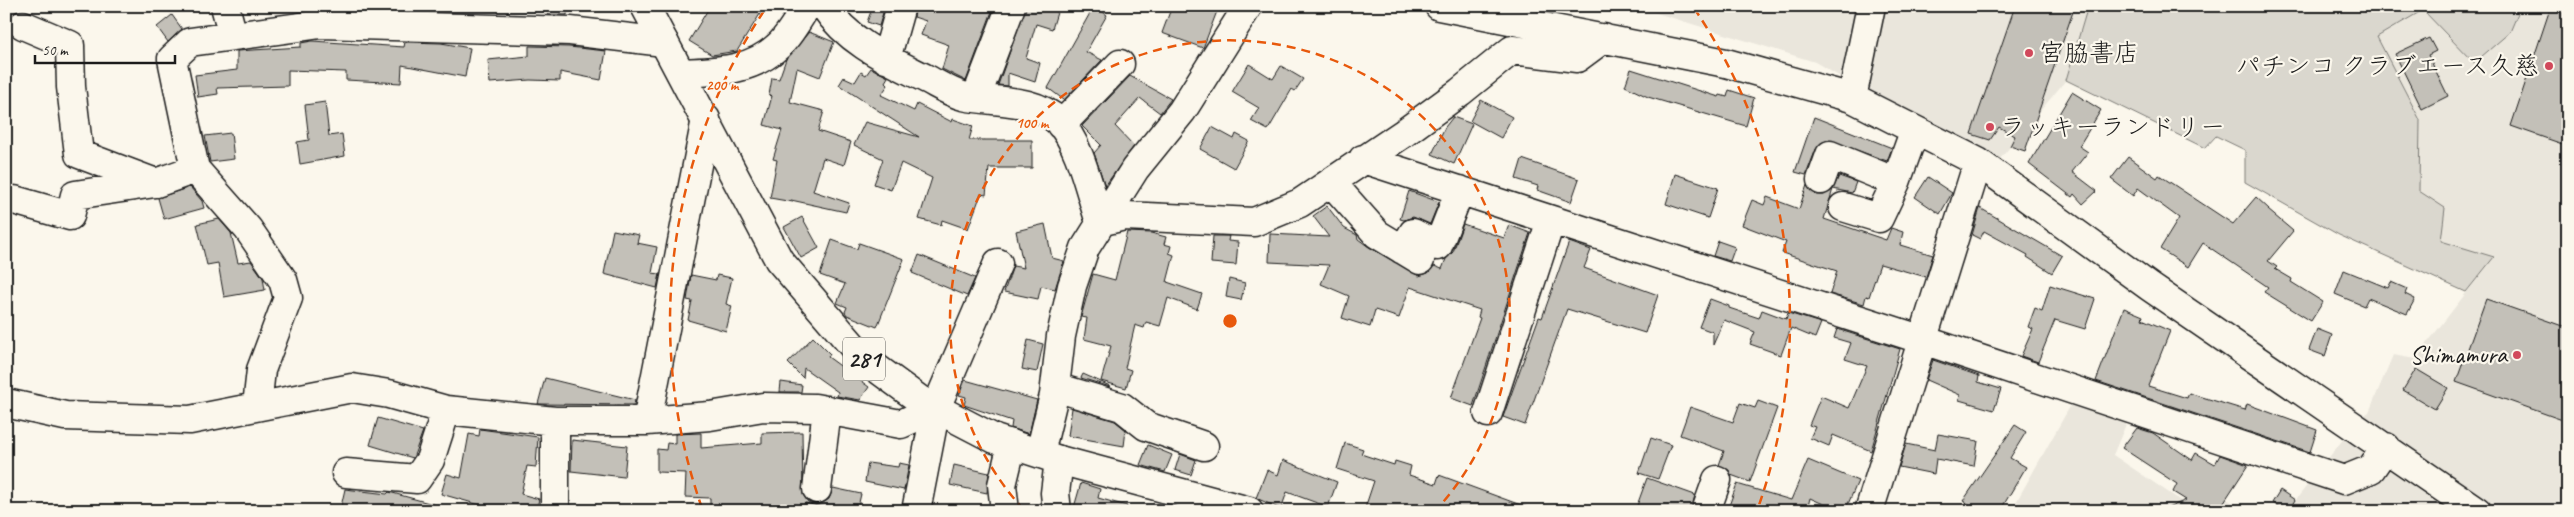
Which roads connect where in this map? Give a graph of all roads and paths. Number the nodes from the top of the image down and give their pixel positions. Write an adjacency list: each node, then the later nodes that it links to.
1 (225, 6): 12 (main road)
2 (645, 6): 14 (main road, 281)
3 (807, 6): 17 (main road)
4 (824, 6): 15 (main road)
5 (901, 6): 15 (main road)
6 (1011, 6): 18 (main road)
7 (1248, 6): 34 (main road)
8 (1439, 6): 13 (main road)
9 (1871, 6): 19 (main road)
10 (324, 15): 12 (main road); 14 (main road)
11 (23, 25): 29 (main road)
12 (233, 36): 25 (main road)
13 (1604, 38): 19 (main road); 23 (main road)
14 (664, 42): 17 (main road, 281)
15 (886, 59): 18 (main road)
16 (1120, 64): 21 (main road)
17 (681, 73): 20 (main road, 281)
18 (976, 98): 21 (main road)
19 (1852, 98): 22 (main road)
20 (706, 119): 40 (main road, 281); 45 (main road)
21 (1061, 125): 34 (main road)
22 (1914, 132): 24 (main road); 28 (main road)
23 (1363, 159): 27 (main road); 30 (main road)
24 (1978, 162): 36 (main road); 48 (main road)
25 (195, 169): 29 (main road); 39 (main road)
26 (1820, 180): 28 (main road)
27 (1330, 182): 30 (main road); 34 (main road)
28 (1896, 182): 32 (main road)
29 (156, 183): 31 (main road)
30 (1460, 190): 33 (main road)
31 (14, 200)
32 (1843, 207)
33 (1552, 220): 36 (main road); 43 (main road)
34 (1100, 222): 37 (main road)
35 (998, 262): 40 (main road)
36 (1923, 340): 48 (main road); 59 (main road)
37 (1055, 387): 47 (main road); 49 (main road)
38 (6, 403): 39 (main road)
39 (257, 406): 41 (main road)
40 (936, 408): 42 (main road); 46 (main road, 281); 55 (main road)
41 (446, 410): 44 (main road); 50 (main road)
42 (827, 410): 45 (main road); 52 (main road)
43 (1488, 413)
44 (555, 420): 45 (main road); 54 (main road)
45 (647, 421)
46 (1012, 444): 49 (main road, 281); 56 (main road)
47 (1204, 446)
48 (2386, 447): 60 (main road)
49 (1050, 456): 53 (main road, 281); 57 (main road)
50 (346, 474)
51 (1717, 480): 58 (main road)
52 (817, 489)
53 (1234, 509)
54 (555, 511)
55 (916, 511)
56 (1004, 511)
57 (1057, 511)
58 (1706, 511)
59 (1869, 511)
60 (2477, 511)

